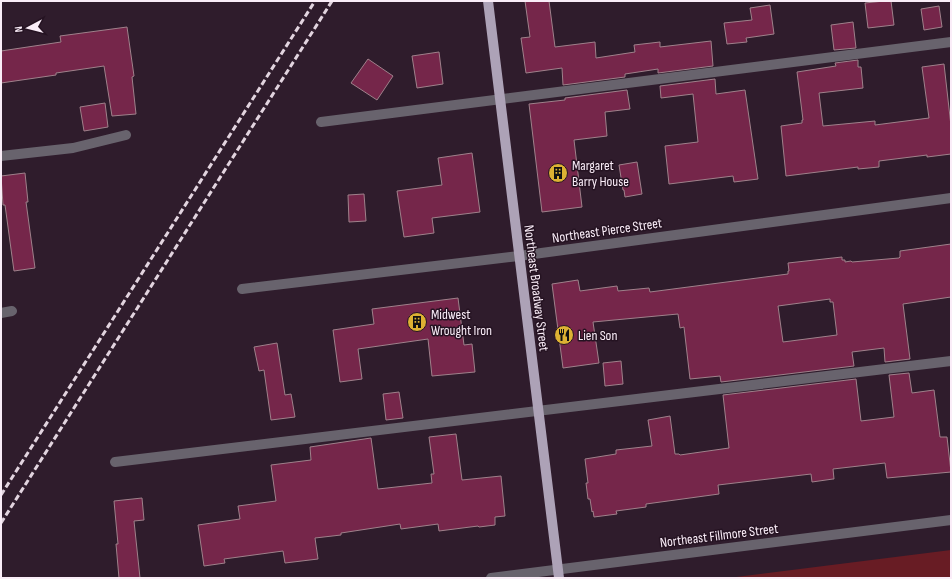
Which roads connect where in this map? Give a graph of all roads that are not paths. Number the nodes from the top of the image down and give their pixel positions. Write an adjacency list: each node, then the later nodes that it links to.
1 (488, 1): 3 (main road, Northeast Broadway Street)
2 (951, 42): 3 (street)
3 (499, 99): 4 (street); 8 (main road, Northeast Broadway Street)
4 (321, 122)
5 (126, 135): 6 (street)
6 (1, 156)
7 (951, 198): 8 (street, Northeast Pierce Street)
8 (519, 256): 9 (street, Northeast Pierce Street); 13 (main road, Northeast Broadway Street)
9 (242, 289)
10 (12, 311): 11 (street)
11 (1, 313)
12 (951, 361): 13 (street)
13 (538, 411): 14 (street); 16 (main road, Northeast Broadway Street)
14 (115, 462)
15 (951, 520): 16 (street, Northeast Fillmore Street)
16 (558, 574): 17 (street, Northeast Fillmore Street)
17 (491, 578)

